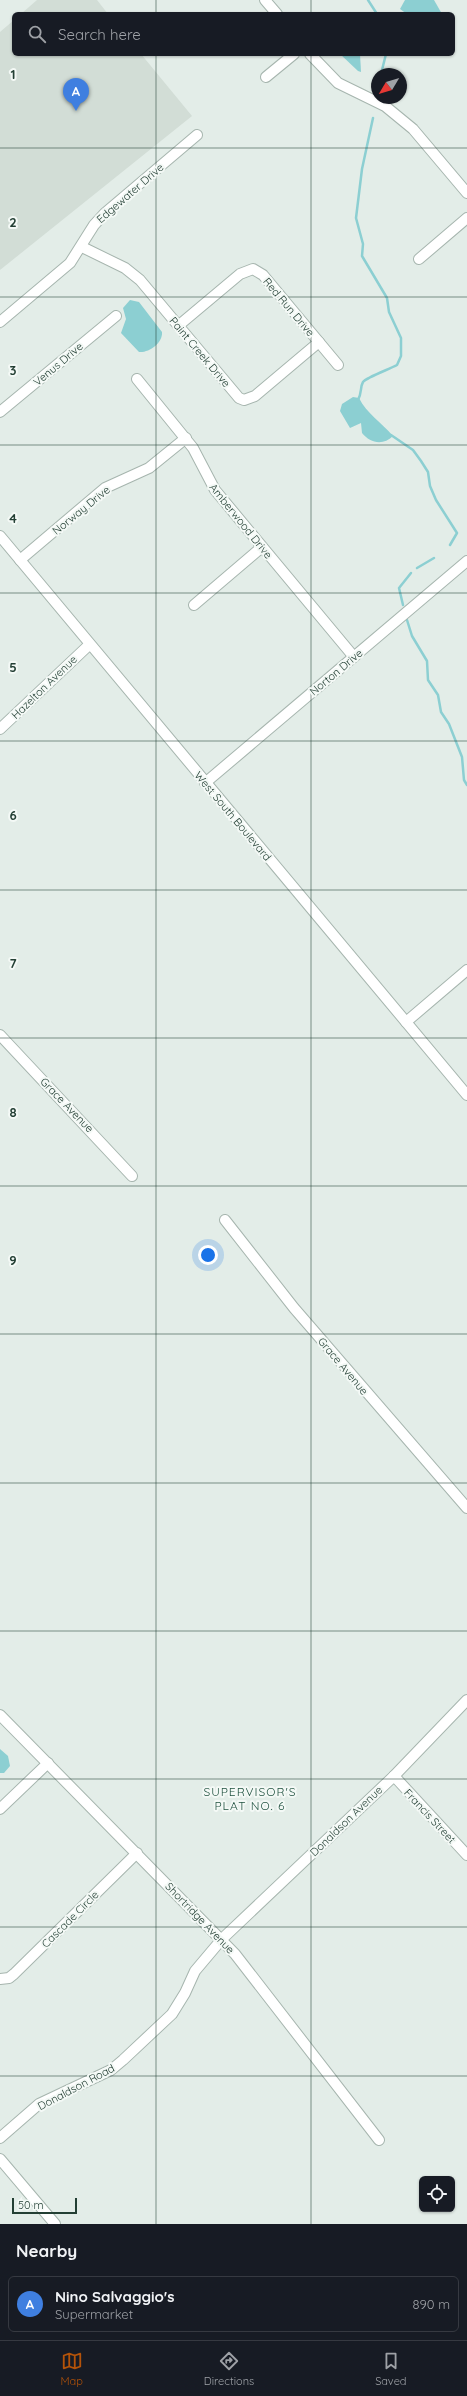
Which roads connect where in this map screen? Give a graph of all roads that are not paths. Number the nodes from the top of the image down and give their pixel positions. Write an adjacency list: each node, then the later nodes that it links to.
1 (265, 0): 2 (street)
2 (275, 12)
3 (292, 56): 5 (street)
4 (312, 56): 7 (street)
5 (266, 77)
6 (197, 135): 9 (street, Edgewater Drive)
7 (467, 193)
8 (467, 218): 10 (street)
9 (82, 247): 12 (street, Edgewater Drive); 13 (street, Paint Creek Drive)
10 (418, 259)
11 (116, 316): 17 (street, Venus Drive)
12 (0, 322)
13 (178, 326): 14 (street, Red Run Drive); 14 (street, Paint Creek Drive)
14 (319, 342): 15 (street, Red Run Drive)
15 (338, 365)
16 (137, 379): 18 (street, Amberwood Drive)
17 (0, 412)
18 (186, 438): 20 (street, Amberwood Drive); 21 (street, Norway Drive)
19 (0, 536): 21 (street, West South Boulevard)
20 (262, 547): 23 (street); 25 (street, Amberwood Drive)
21 (20, 560): 24 (street, West South Boulevard)
22 (467, 561): 25 (street, Norton Drive)
23 (194, 604)
24 (90, 645): 26 (street, Hazelton Avenue); 27 (street, West South Boulevard)
25 (354, 657): 27 (street, Norton Drive)
26 (0, 729)
27 (205, 783): 29 (street, West South Boulevard)
28 (467, 970): 29 (street)
29 (406, 1022): 31 (street, West South Boulevard)
30 (0, 1035): 32 (street, Grace Avenue)
31 (467, 1095)
32 (132, 1176)
33 (225, 1220): 34 (street, Grace Avenue)
34 (467, 1508)
35 (467, 1700): 38 (street, Donaldson Avenue)
36 (0, 1714): 37 (street, Shortridge Avenue)
37 (48, 1763): 39 (street); 40 (street, Shortridge Avenue)
38 (394, 1776): 41 (street, Francis Street); 42 (street, Donaldson Avenue)
39 (0, 1809)
40 (137, 1853): 42 (street, Shortridge Avenue); 43 (street, Cascade Circle)
41 (467, 1856)
42 (222, 1939): 44 (street, Donaldson Road); 45 (street, Shortridge Avenue)
43 (0, 1978)
44 (0, 2138)
45 (379, 2140)
46 (0, 2159): 47 (street)
47 (55, 2224)

